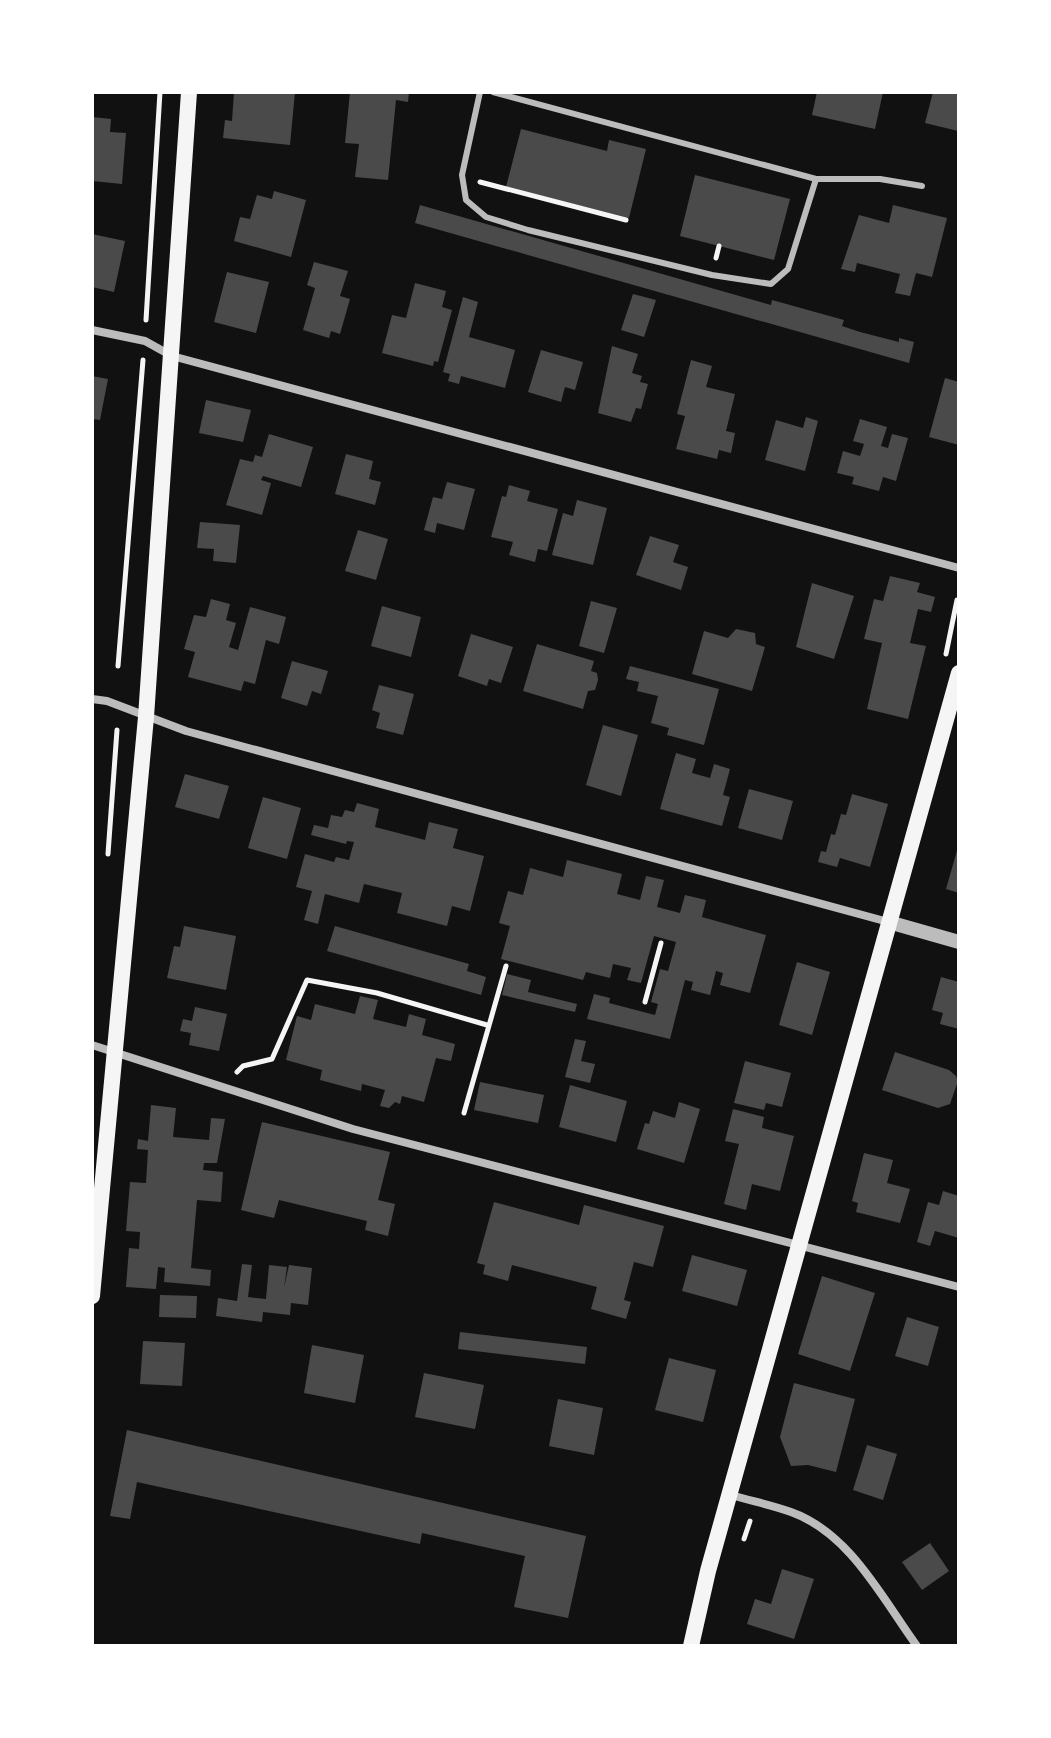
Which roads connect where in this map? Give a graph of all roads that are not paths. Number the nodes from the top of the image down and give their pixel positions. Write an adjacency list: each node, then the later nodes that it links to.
1 (189, 92): 7 (main road)
2 (480, 92): 4 (lane)
3 (493, 92): 4 (lane)
4 (816, 179): 5 (lane)
5 (922, 186)
6 (92, 330): 7 (street)
7 (172, 356): 8 (street); 11 (main road)
8 (959, 568)
9 (959, 673): 12 (main road)
10 (92, 699): 11 (street)
11 (146, 717): 12 (street); 15 (main road)
12 (892, 923): 13 (street); 16 (main road)
13 (959, 942)
14 (92, 1045): 15 (street)
15 (116, 1050): 16 (street); 18 (main road)
16 (800, 1244): 17 (street); 19 (main road)
17 (959, 1287)
18 (92, 1296)
19 (731, 1495): 20 (main road); 21 (street)
20 (691, 1646)
21 (917, 1646)

